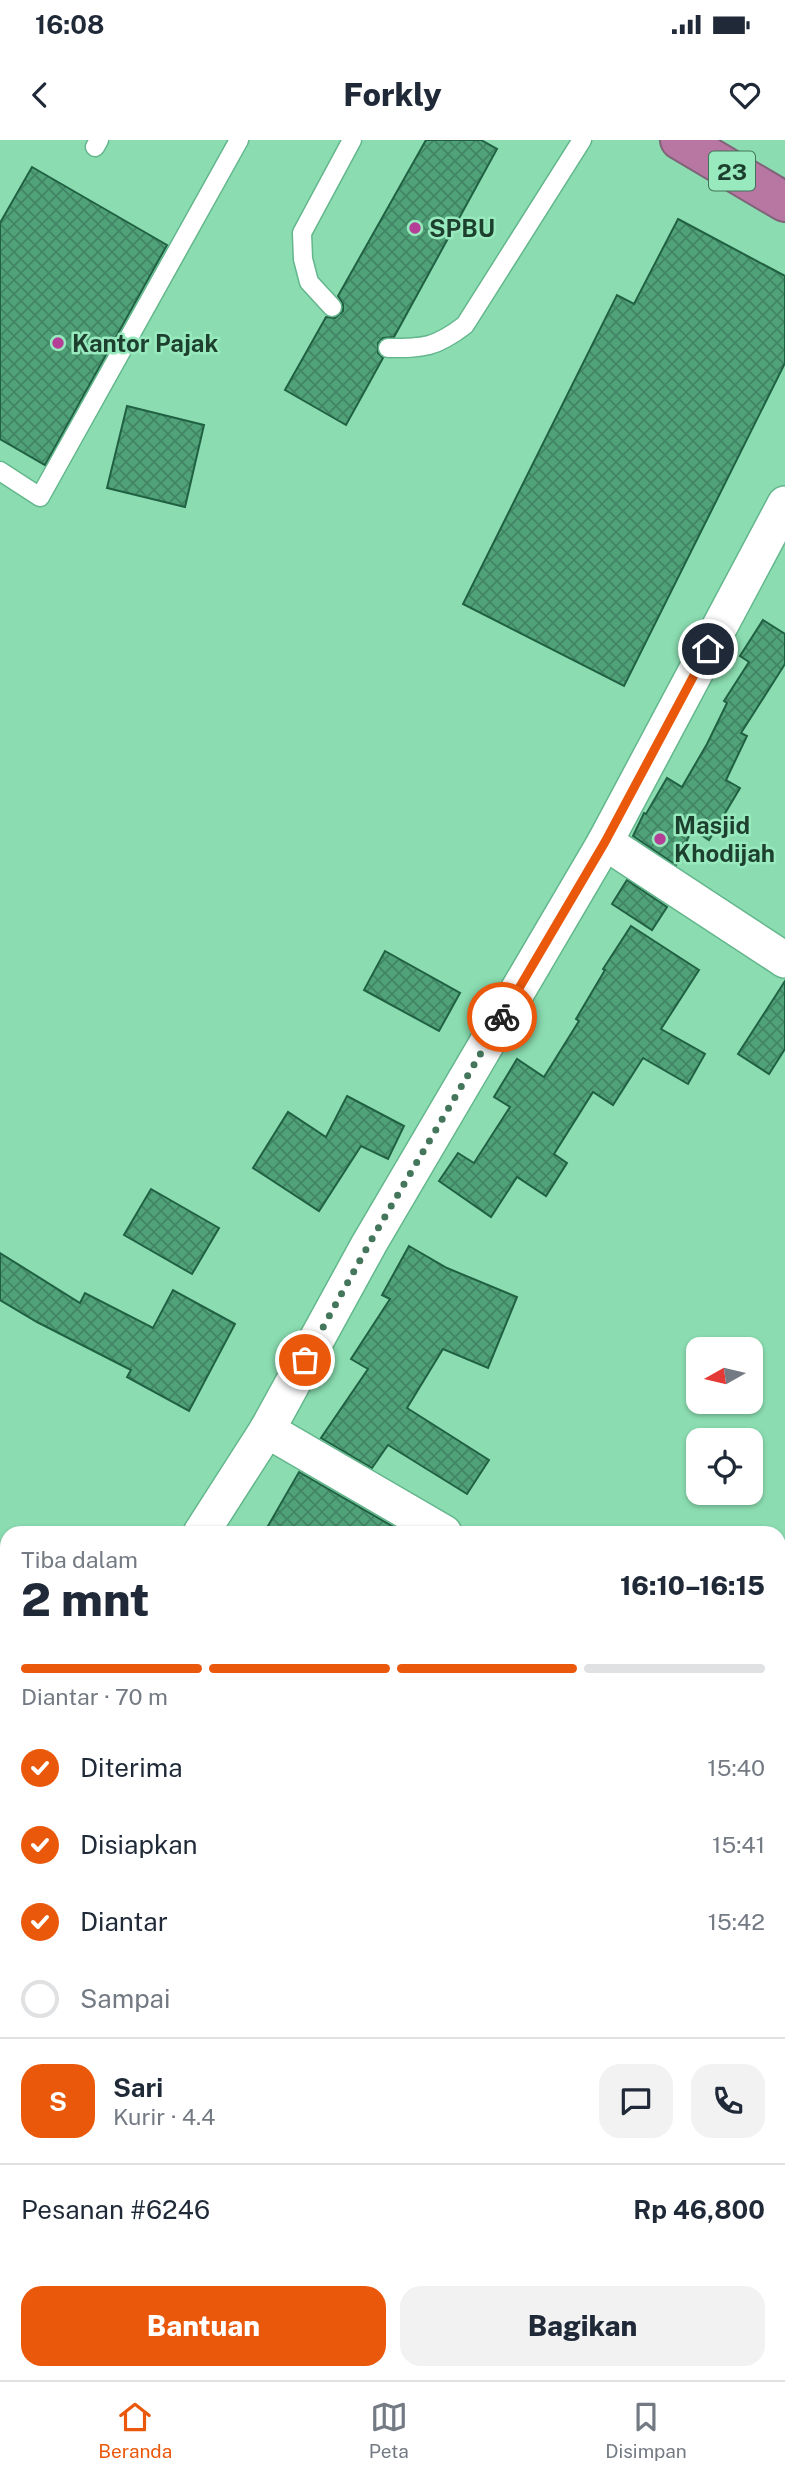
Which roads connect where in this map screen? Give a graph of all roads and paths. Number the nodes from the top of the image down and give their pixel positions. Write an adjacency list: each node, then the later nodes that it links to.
1 (239, 140): 8 (lane)
2 (352, 140): 6 (lane)
3 (582, 140): 7 (lane)
4 (680, 140): 5 (highway, 23)
5 (785, 202)
6 (332, 307)
7 (388, 348)
8 (0, 471)
9 (785, 504): 10 (street)
10 (605, 842): 11 (street); 12 (street)
11 (785, 960)
12 (267, 1430): 13 (street); 14 (street)
13 (205, 1526)
14 (432, 1526)

